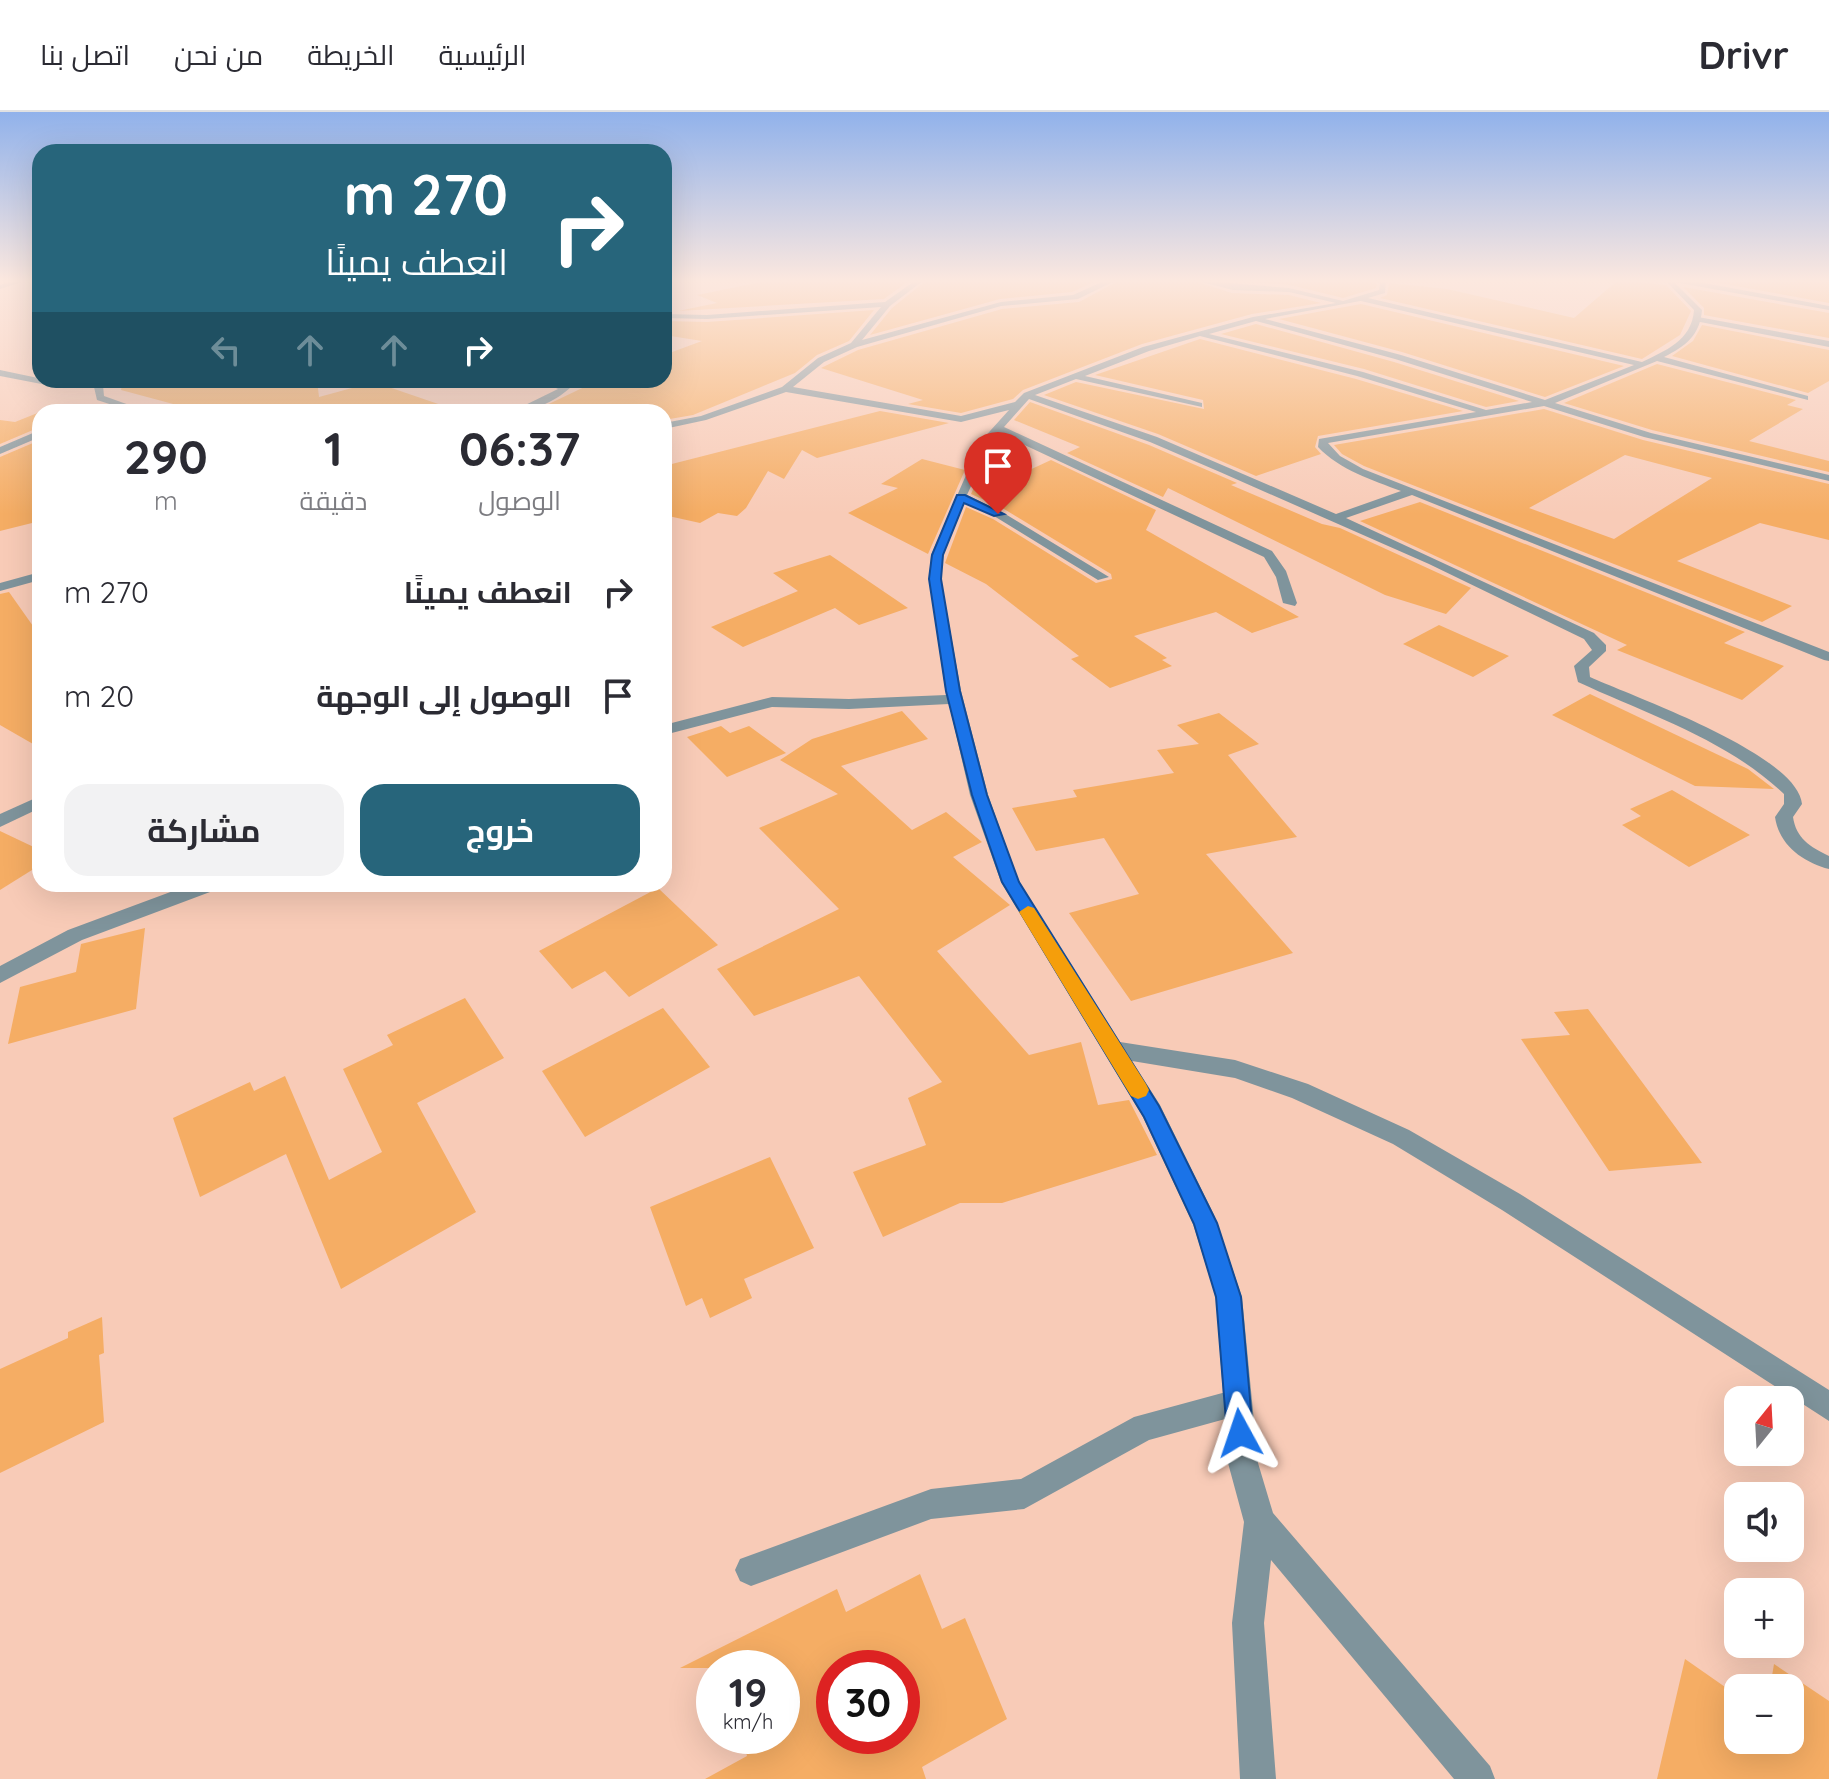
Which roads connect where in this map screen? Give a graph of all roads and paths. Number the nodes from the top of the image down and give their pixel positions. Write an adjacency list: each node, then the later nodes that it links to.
1 (826, 358): 14 (street)
2 (1123, 358): 10 (street)
3 (1295, 358): 23 (street)
4 (1401, 358): 18 (street)
5 (1612, 358): 8 (street)
6 (1652, 358): 8 (street)
7 (1656, 358): 15 (street)
8 (1640, 364): 18 (street)
9 (0, 373): 11 (street)
10 (1075, 376): 16 (street); 22 (street)
11 (32, 382)
12 (101, 388): 17 (street)
13 (565, 388): 21 (street)
14 (785, 389): 24 (street); 25 (street)
15 (1805, 398)
16 (1021, 400): 25 (street); 25 (street); 31 (street)
17 (106, 402): 19 (street); 20 (street)
18 (1548, 402): 23 (street); 28 (street)
19 (102, 404)
20 (114, 404)
21 (535, 404)
22 (1199, 405)
23 (1487, 412): 29 (street)
24 (672, 424)
25 (979, 429): 30 (street); 35 (street)
26 (32, 437): 27 (street)
27 (0, 451)
28 (1829, 478)
29 (1412, 491): 31 (street); 36 (street)
30 (961, 497): 32 (street); 37 (street)
31 (1335, 518): 41 (street)
32 (1103, 577)
33 (32, 578): 34 (street)
34 (0, 587)
35 (1290, 603)
36 (1829, 657)
37 (955, 699): 38 (street); 44 (street)
38 (672, 728)
39 (32, 805): 40 (street)
40 (0, 821)
41 (1829, 863)
42 (190, 892): 43 (street)
43 (0, 975)
44 (1112, 1049): 45 (street); 46 (street)
45 (1237, 1403): 47 (street); 48 (street)
46 (1829, 1407)
47 (1260, 1522): 49 (street); 50 (street)
48 (751, 1570)
49 (1258, 1779)
50 (1477, 1779)

